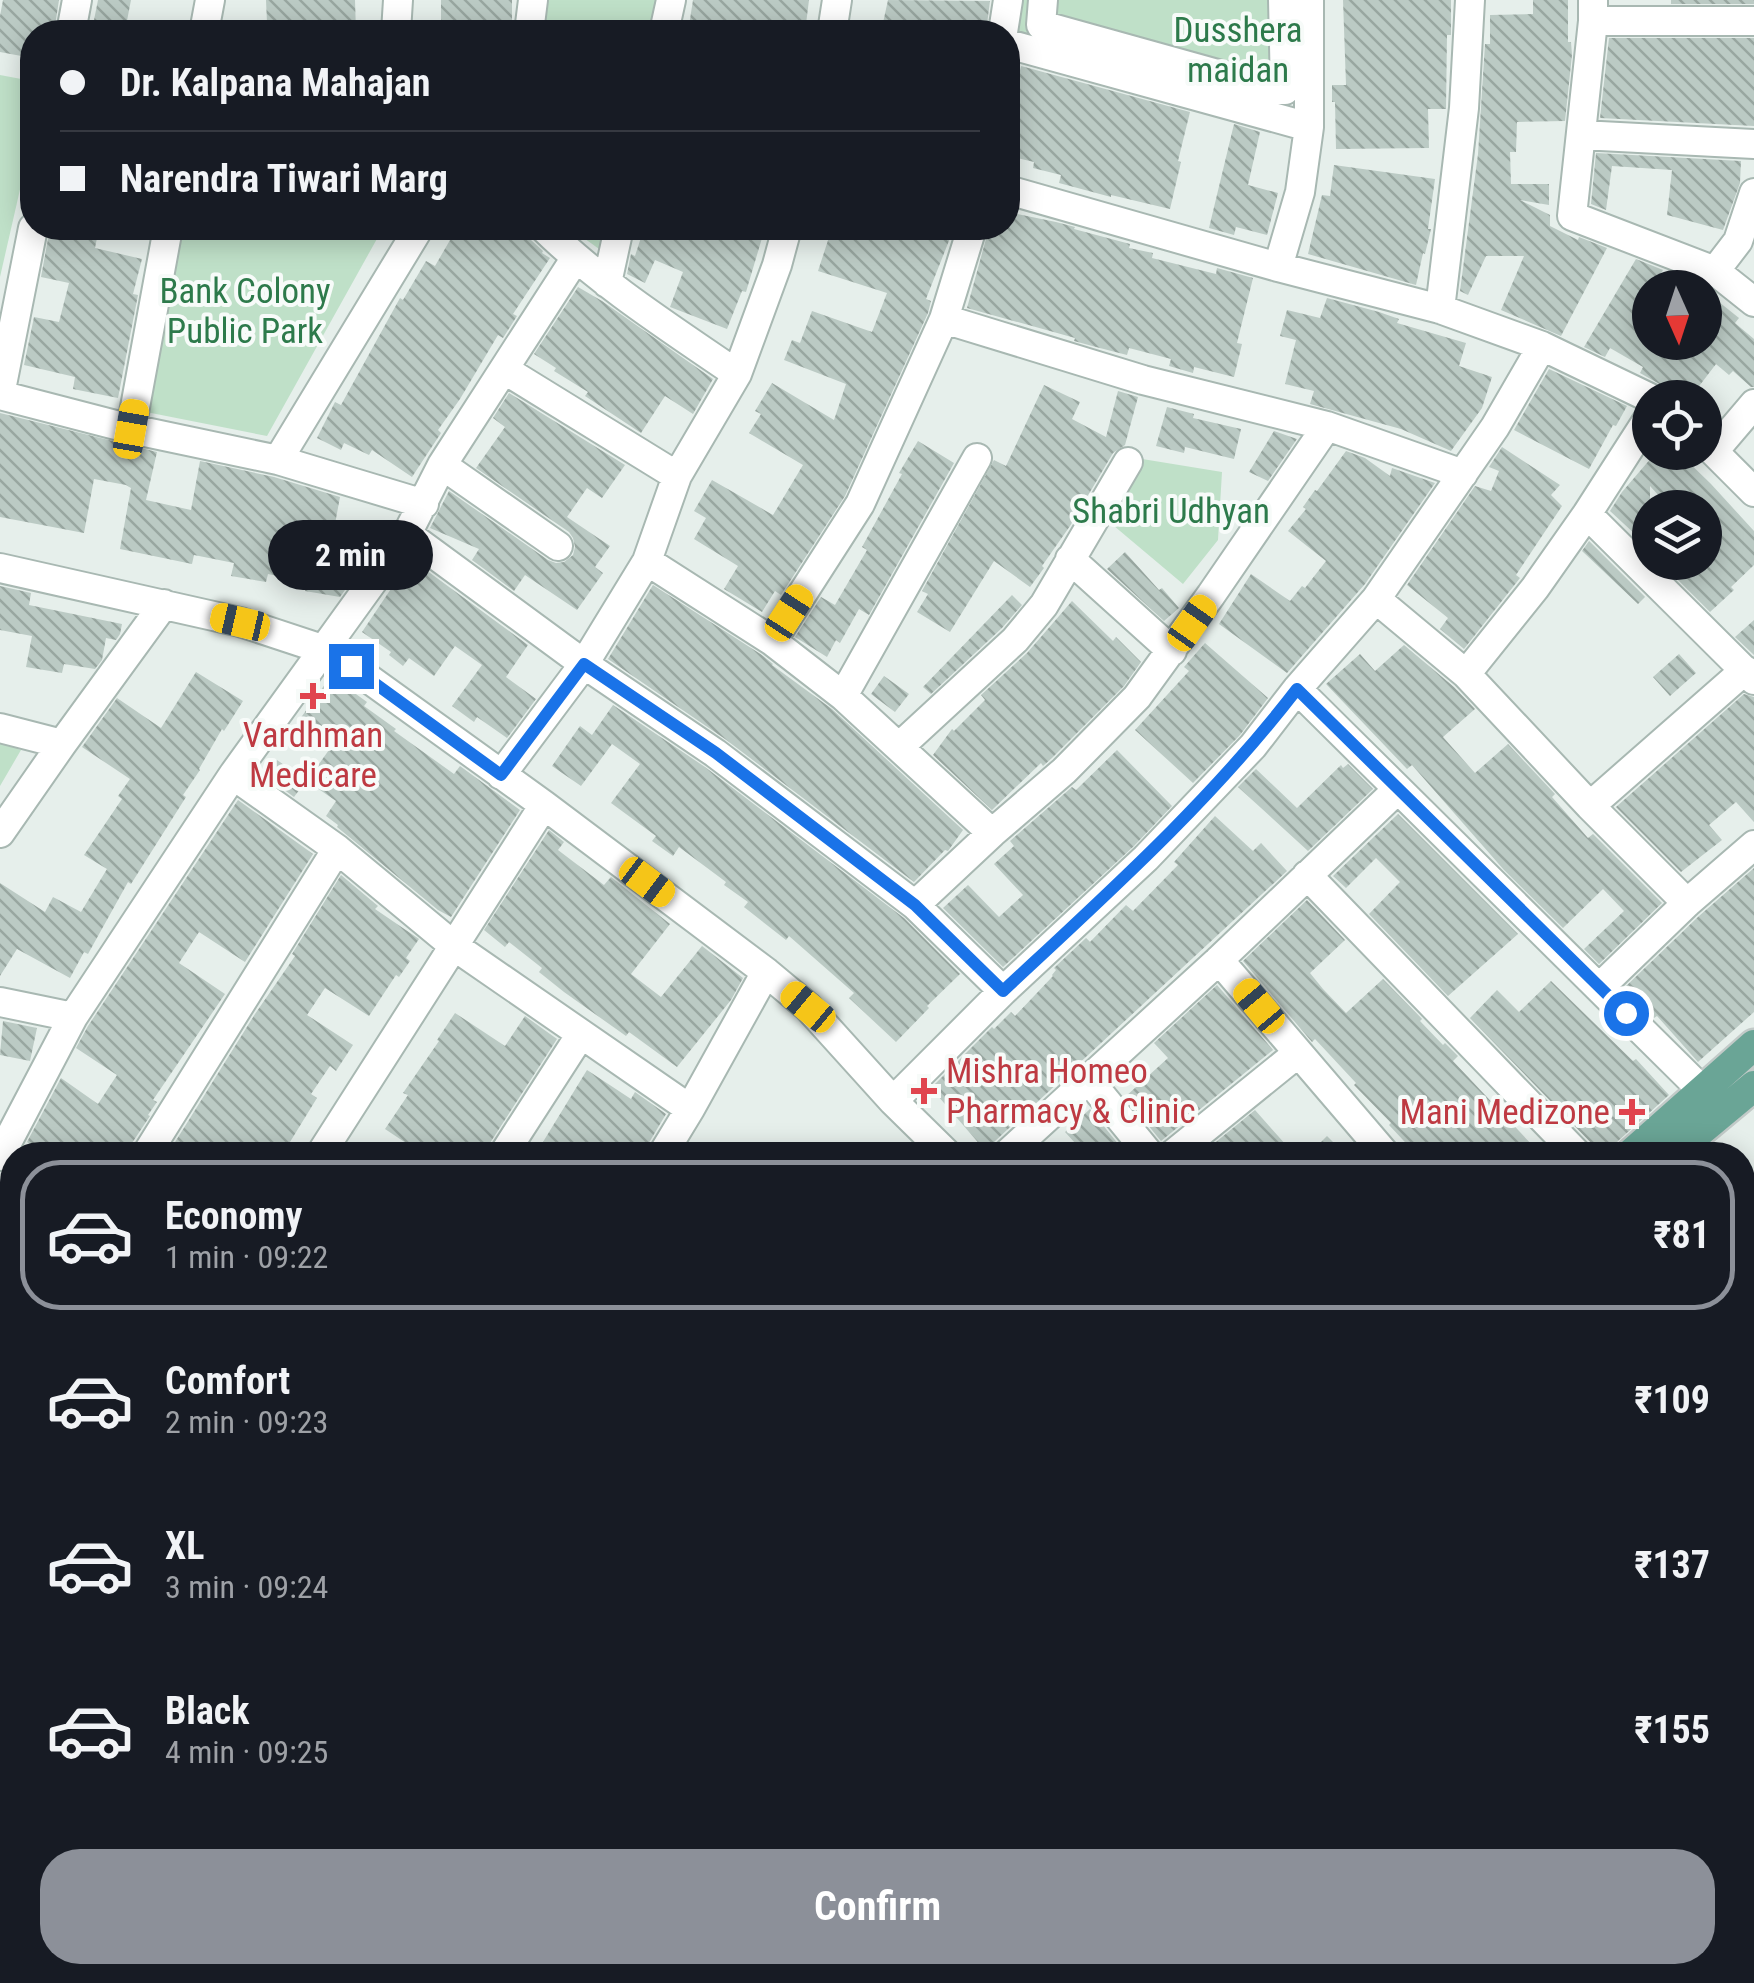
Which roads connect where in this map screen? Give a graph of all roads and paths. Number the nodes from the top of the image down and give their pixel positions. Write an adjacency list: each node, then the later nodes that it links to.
1 (1044, 0): 2 (street)
2 (1284, 0)
3 (1309, 0): 8 (street)
4 (1470, 0): 27 (street)
5 (1593, 10): 6 (street); 9 (street)
6 (1754, 21)
7 (1020, 47): 8 (street)
8 (1309, 126): 21 (street)
9 (1581, 134): 10 (street); 22 (street)
10 (1754, 144)
11 (1020, 193): 21 (street)
12 (1754, 193): 23 (street)
13 (31, 240): 33 (street)
14 (166, 240): 36 (street)
15 (412, 240): 40 (street)
16 (556, 240): 20 (street)
17 (616, 240): 25 (street)
18 (784, 240): 31 (street)
19 (968, 240): 28 (street)
20 (575, 259): 25 (street); 30 (street)
21 (1278, 267): 27 (street)
22 (1712, 270)
23 (1716, 270)
24 (1722, 277): 26 (street)
25 (607, 283): 31 (street)
26 (1754, 302)
27 (1440, 309): 29 (street)
28 (944, 320): 35 (street); 56 (street)
29 (1542, 346): 32 (street); 44 (street)
30 (505, 370): 43 (street); 45 (street)
31 (737, 374): 45 (street)
32 (1632, 389)
33 (0, 395): 36 (street)
34 (1754, 404): 37 (street)
35 (1327, 426): 44 (street); 58 (street)
36 (131, 429): 40 (street)
37 (1722, 435)
38 (1632, 444): 48 (street)
39 (977, 458): 63 (street)
40 (278, 460): 47 (street)
41 (1722, 460): 46 (street)
42 (1128, 462): 51 (street)
43 (442, 465): 47 (street); 50 (street)
44 (1463, 474): 54 (street)
45 (676, 476): 52 (street)
46 (1754, 492)
47 (424, 504): 49 (street)
48 (1587, 514): 60 (street); 61 (street)
49 (408, 534): 57 (street); 59 (street)
50 (558, 546)
51 (1070, 560): 58 (street); 66 (street)
52 (646, 562): 56 (street); 59 (street)
53 (0, 568): 55 (street)
54 (1376, 599): 60 (street); 62 (street)
55 (164, 604): 57 (street); 65 (street)
56 (772, 640): 63 (street)
57 (322, 650): 67 (street); 68 (street)
58 (1172, 651): 72 (street)
59 (584, 664): 68 (street); 78 (street)
60 (1466, 674): 71 (street)
61 (1750, 675): 71 (street)
62 (1297, 689): 69 (street); 83 (street)
63 (843, 696): 66 (street)
64 (0, 728): 65 (street)
65 (62, 744): 73 (street)
66 (900, 747): 72 (street)
67 (233, 775): 75 (street); 85 (street)
68 (501, 775): 70 (street)
69 (1398, 789): 76 (street); 82 (street)
70 (544, 805): 79 (street); 81 (street)
71 (1590, 806): 77 (street)
72 (992, 833): 78 (street)
73 (0, 834)
74 (1754, 845): 77 (street)
75 (337, 849): 79 (street); 95 (street)
76 (1308, 875): 80 (street); 104 (street)
77 (1687, 903): 82 (street)
78 (915, 905): 83 (street)
79 (454, 946): 86 (street); 96 (street)
80 (1219, 960): 88 (street); 89 (street)
81 (766, 972): 91 (street); 93 (street)
82 (1600, 987): 92 (street)
83 (1003, 991): 91 (street)
84 (0, 1002): 85 (street)
85 (73, 1017): 94 (street)
86 (581, 1034): 93 (street); 97 (street)
87 (1754, 1044): 92 (main road)
88 (1298, 1053): 102 (street); 103 (street)
89 (1088, 1080): 100 (street); 101 (street)
90 (1754, 1086): 92 (main road)
91 (893, 1101): 99 (street)
92 (1713, 1101): 105 (main road); 106 (main road)
93 (690, 1110): 98 (street)
94 (11, 1142)
95 (154, 1142)
96 (328, 1142)
97 (511, 1142)
98 (670, 1142)
99 (935, 1142)
100 (1020, 1142)
101 (1139, 1142)
102 (1188, 1142)
103 (1375, 1142)
104 (1565, 1142)
105 (1650, 1142)
106 (1681, 1142)

